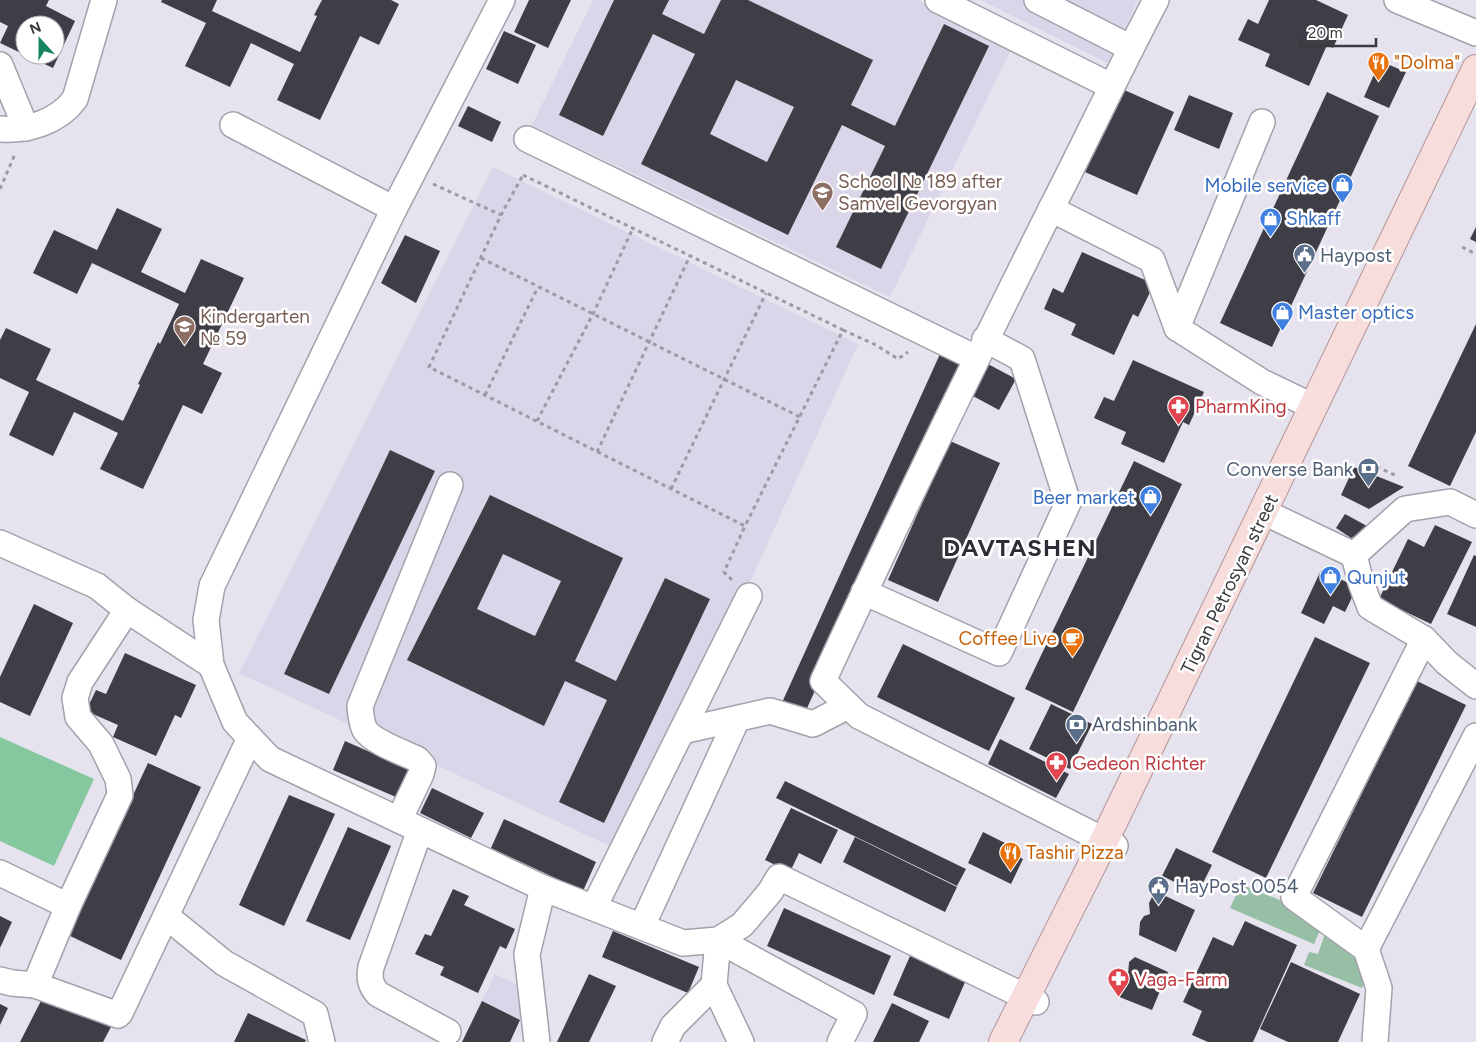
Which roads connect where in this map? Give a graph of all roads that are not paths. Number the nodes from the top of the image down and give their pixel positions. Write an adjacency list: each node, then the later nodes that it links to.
1 (104, 0): 16 (lane)
2 (502, 0): 18 (lane)
3 (938, 0): 11 (lane)
4 (1037, 0): 8 (lane)
5 (1156, 0): 8 (lane)
6 (1397, 0): 7 (lane)
7 (1476, 33)
8 (1131, 48): 11 (lane)
9 (0, 65): 16 (lane)
10 (1476, 69): 22 (main road, Tigran Petrosyan street)
11 (1111, 86): 19 (lane)
12 (1476, 97): 25 (main road, Tigran Petrosyan street)
13 (1262, 122): 20 (lane)
14 (233, 125): 18 (lane)
15 (0, 128): 16 (lane)
16 (26, 128)
17 (527, 139): 21 (lane)
18 (394, 209): 32 (lane)
19 (1051, 210): 20 (lane); 21 (lane)
20 (1177, 328): 22 (lane)
21 (981, 349): 28 (lane); 28 (lane)
22 (1314, 407): 25 (main road, Tigran Petrosyan street)
23 (450, 485): 39 (lane)
24 (1473, 507): 27 (lane)
25 (1270, 515): 27 (lane); 40 (main road, Tigran Petrosyan street)
26 (0, 543): 30 (lane)
27 (1354, 555): 31 (lane)
28 (864, 592): 34 (lane)
29 (749, 596): 36 (lane)
30 (127, 610): 32 (lane); 43 (lane)
31 (1424, 639): 33 (lane); 48 (lane)
32 (211, 665): 38 (lane)
33 (1476, 686)
34 (848, 706): 35 (lane); 40 (lane)
35 (737, 719): 36 (lane); 46 (lane)
36 (682, 731): 44 (lane)
37 (1476, 736): 48 (lane)
38 (250, 738): 39 (lane); 45 (lane)
39 (409, 826): 42 (lane); 53 (lane)
40 (1110, 843): 52 (main road, Tigran Petrosyan street)
41 (0, 873): 43 (lane)
42 (543, 888): 44 (lane); 55 (lane)
43 (68, 906): 50 (lane)
44 (594, 907): 46 (lane)
45 (166, 916): 50 (lane); 54 (lane)
46 (642, 926): 47 (lane)
47 (718, 940): 51 (lane); 52 (lane); 58 (lane)
48 (1366, 949): 61 (lane)
49 (0, 980): 50 (lane)
50 (35, 985)
51 (714, 985): 56 (lane); 57 (lane)
52 (1031, 999): 59 (main road, Tigran Petrosyan street); 60 (main road, Tigran Petrosyan street)
53 (448, 1032)
54 (322, 1042)
55 (537, 1042)
56 (665, 1042)
57 (741, 1042)
58 (840, 1042)
59 (1003, 1042)
60 (1015, 1042)
61 (1375, 1042)

